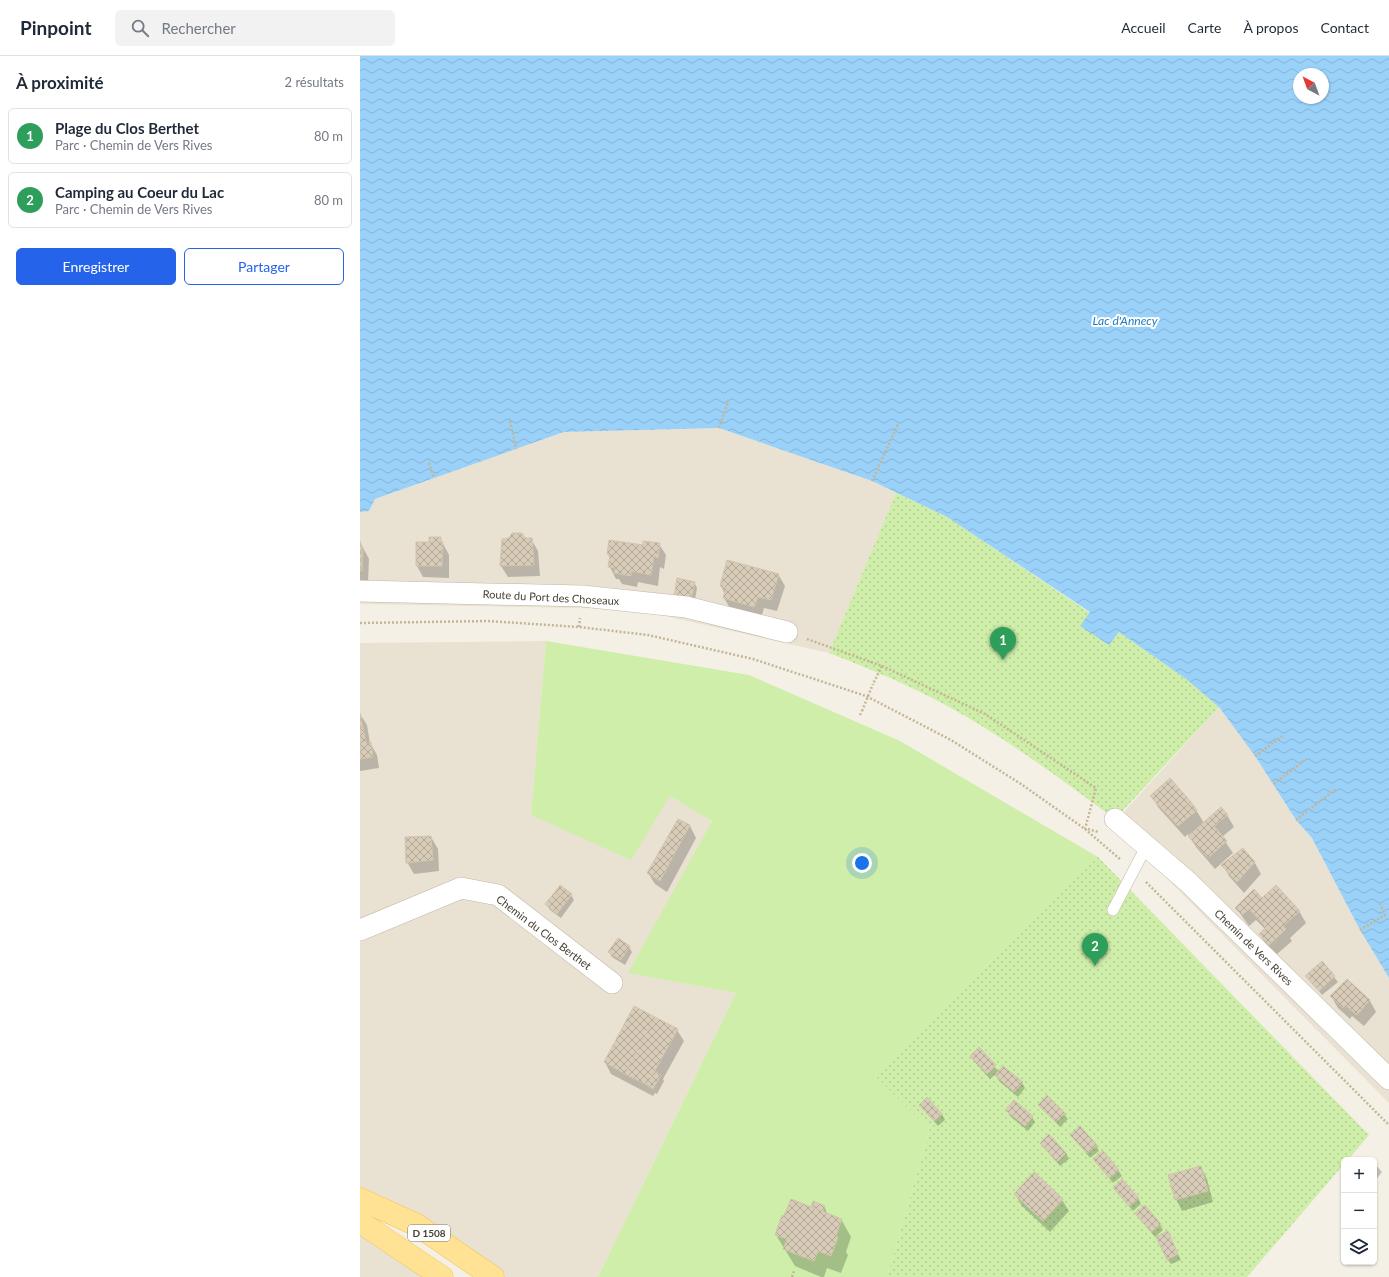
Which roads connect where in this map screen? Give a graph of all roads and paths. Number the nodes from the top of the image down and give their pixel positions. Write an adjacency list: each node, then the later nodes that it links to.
1 (729, 399): 4 (path)
2 (510, 421): 5 (path)
3 (898, 424): 8 (path)
4 (719, 428)
5 (516, 449)
6 (430, 463): 7 (path)
7 (434, 478)
8 (872, 481)
9 (360, 591): 11 (street, Route du Port des Choseaux)
10 (360, 623): 21 (path)
11 (787, 632): 12 (path)
12 (882, 666): 13 (path, bridge); 21 (path)
13 (860, 715)
14 (1284, 735): 15 (path)
15 (1255, 756)
16 (1306, 759): 17 (path)
17 (1274, 784)
18 (1337, 788): 20 (path)
19 (1115, 819): 22 (street, Chemin de Vers Rives)
20 (1296, 820)
21 (1085, 829): 23 (path)
22 (1147, 845): 23 (lane); 29 (street, Chemin de Vers Rives)
23 (1135, 872): 25 (lane); 30 (path)
24 (1380, 904): 27 (path)
25 (1113, 910)
26 (360, 930): 28 (street, Chemin du Clos Berthet)
27 (1360, 930)
28 (612, 983)
29 (1389, 1078)
30 (1389, 1125)
31 (360, 1199): 35 (main road, D 1508)
32 (360, 1222): 34 (main road, D 1508)
33 (794, 1271): 36 (path)
34 (442, 1277)
35 (493, 1277)
36 (792, 1277)

